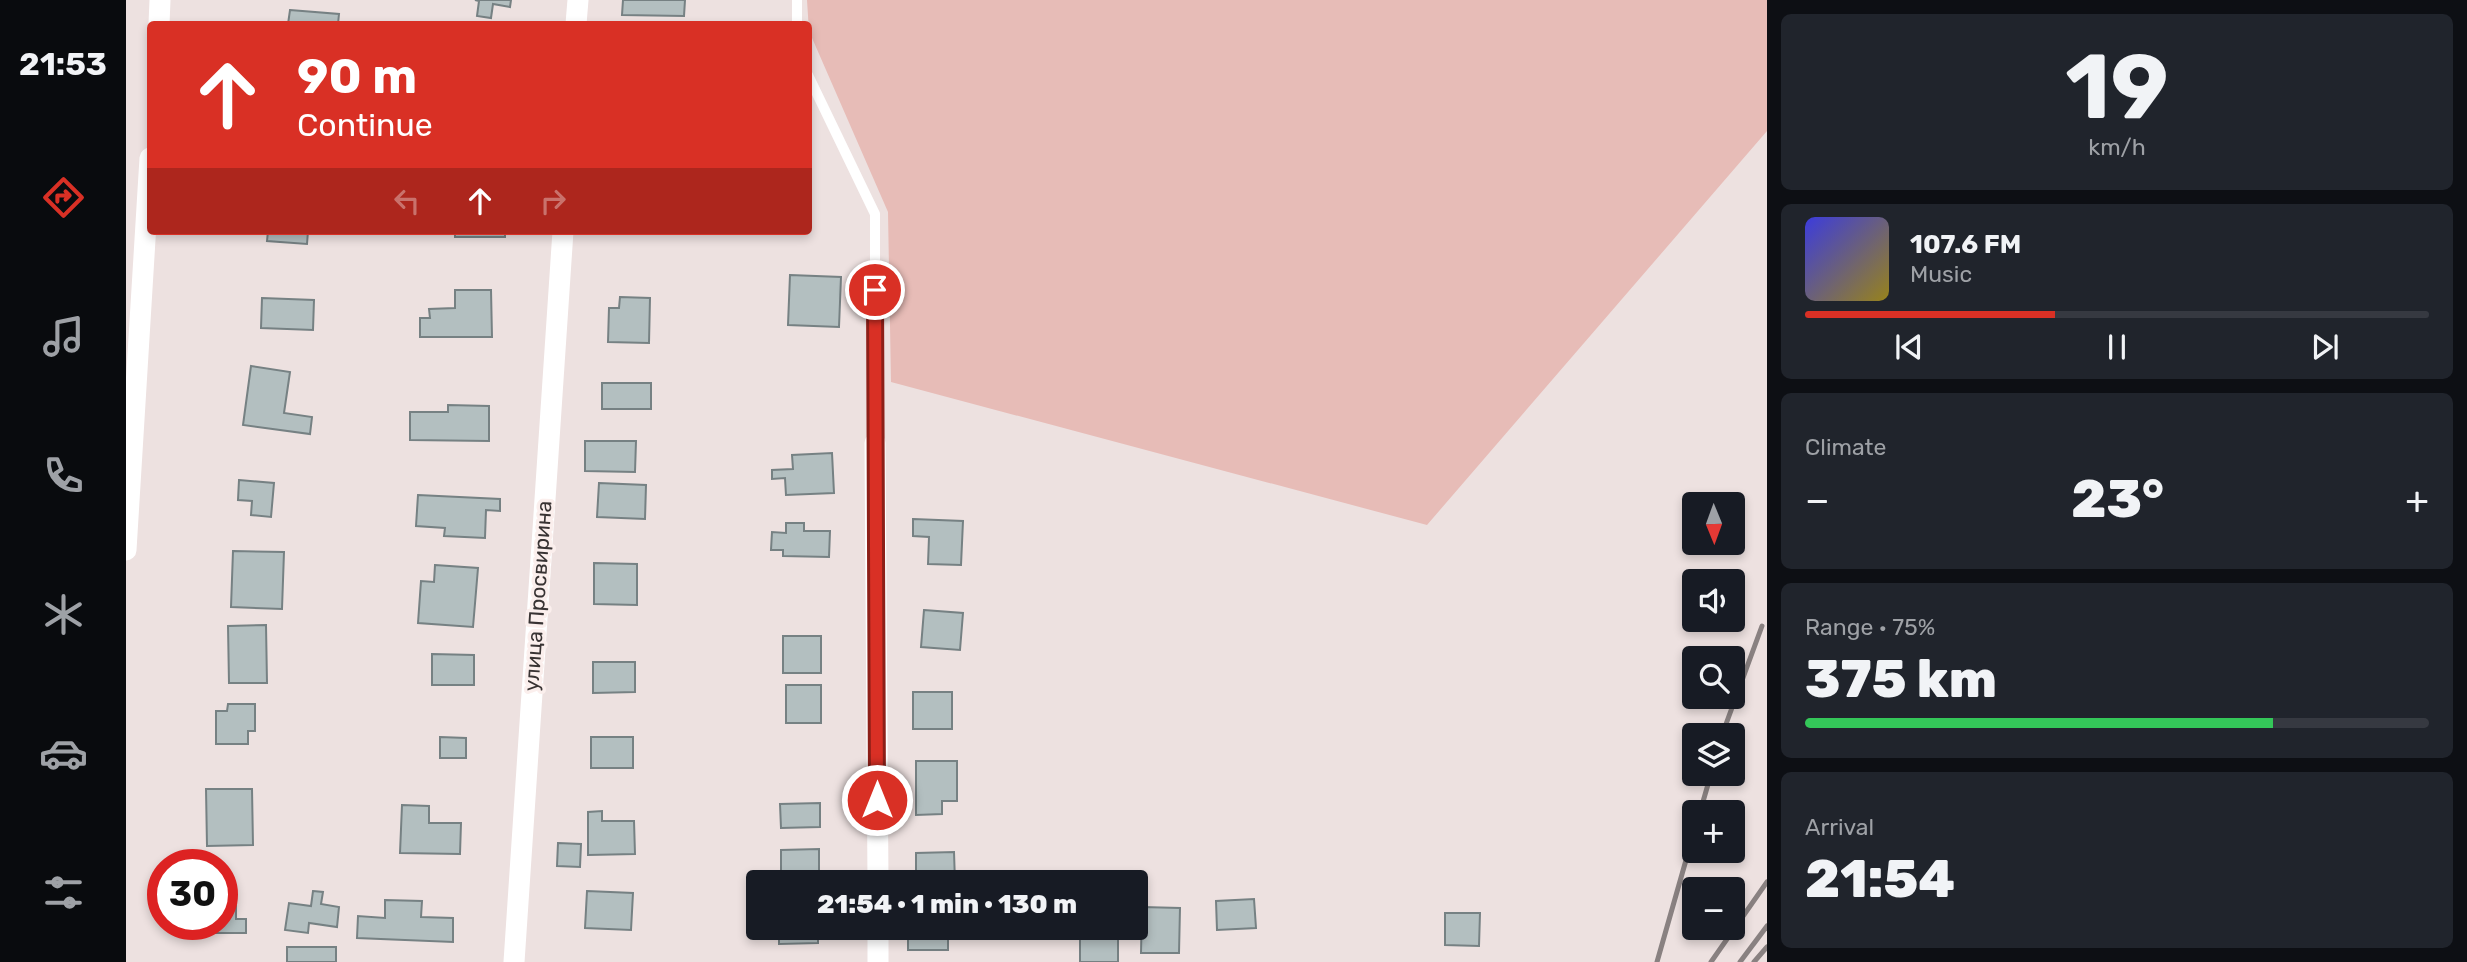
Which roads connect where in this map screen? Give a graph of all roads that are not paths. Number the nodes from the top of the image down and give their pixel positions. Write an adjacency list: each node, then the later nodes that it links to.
1 (160, 0): 4 (street)
2 (578, 0): 5 (street)
3 (797, 0): 6 (lane)
4 (159, 21)
5 (576, 21)
6 (797, 21)
7 (812, 83): 10 (lane)
8 (147, 207): 11 (street)
9 (562, 235): 14 (street, улица Просвирина)
10 (875, 443): 12 (street)
11 (126, 551)
12 (878, 870)
13 (878, 940): 15 (street)
14 (514, 962)
15 (878, 962)

